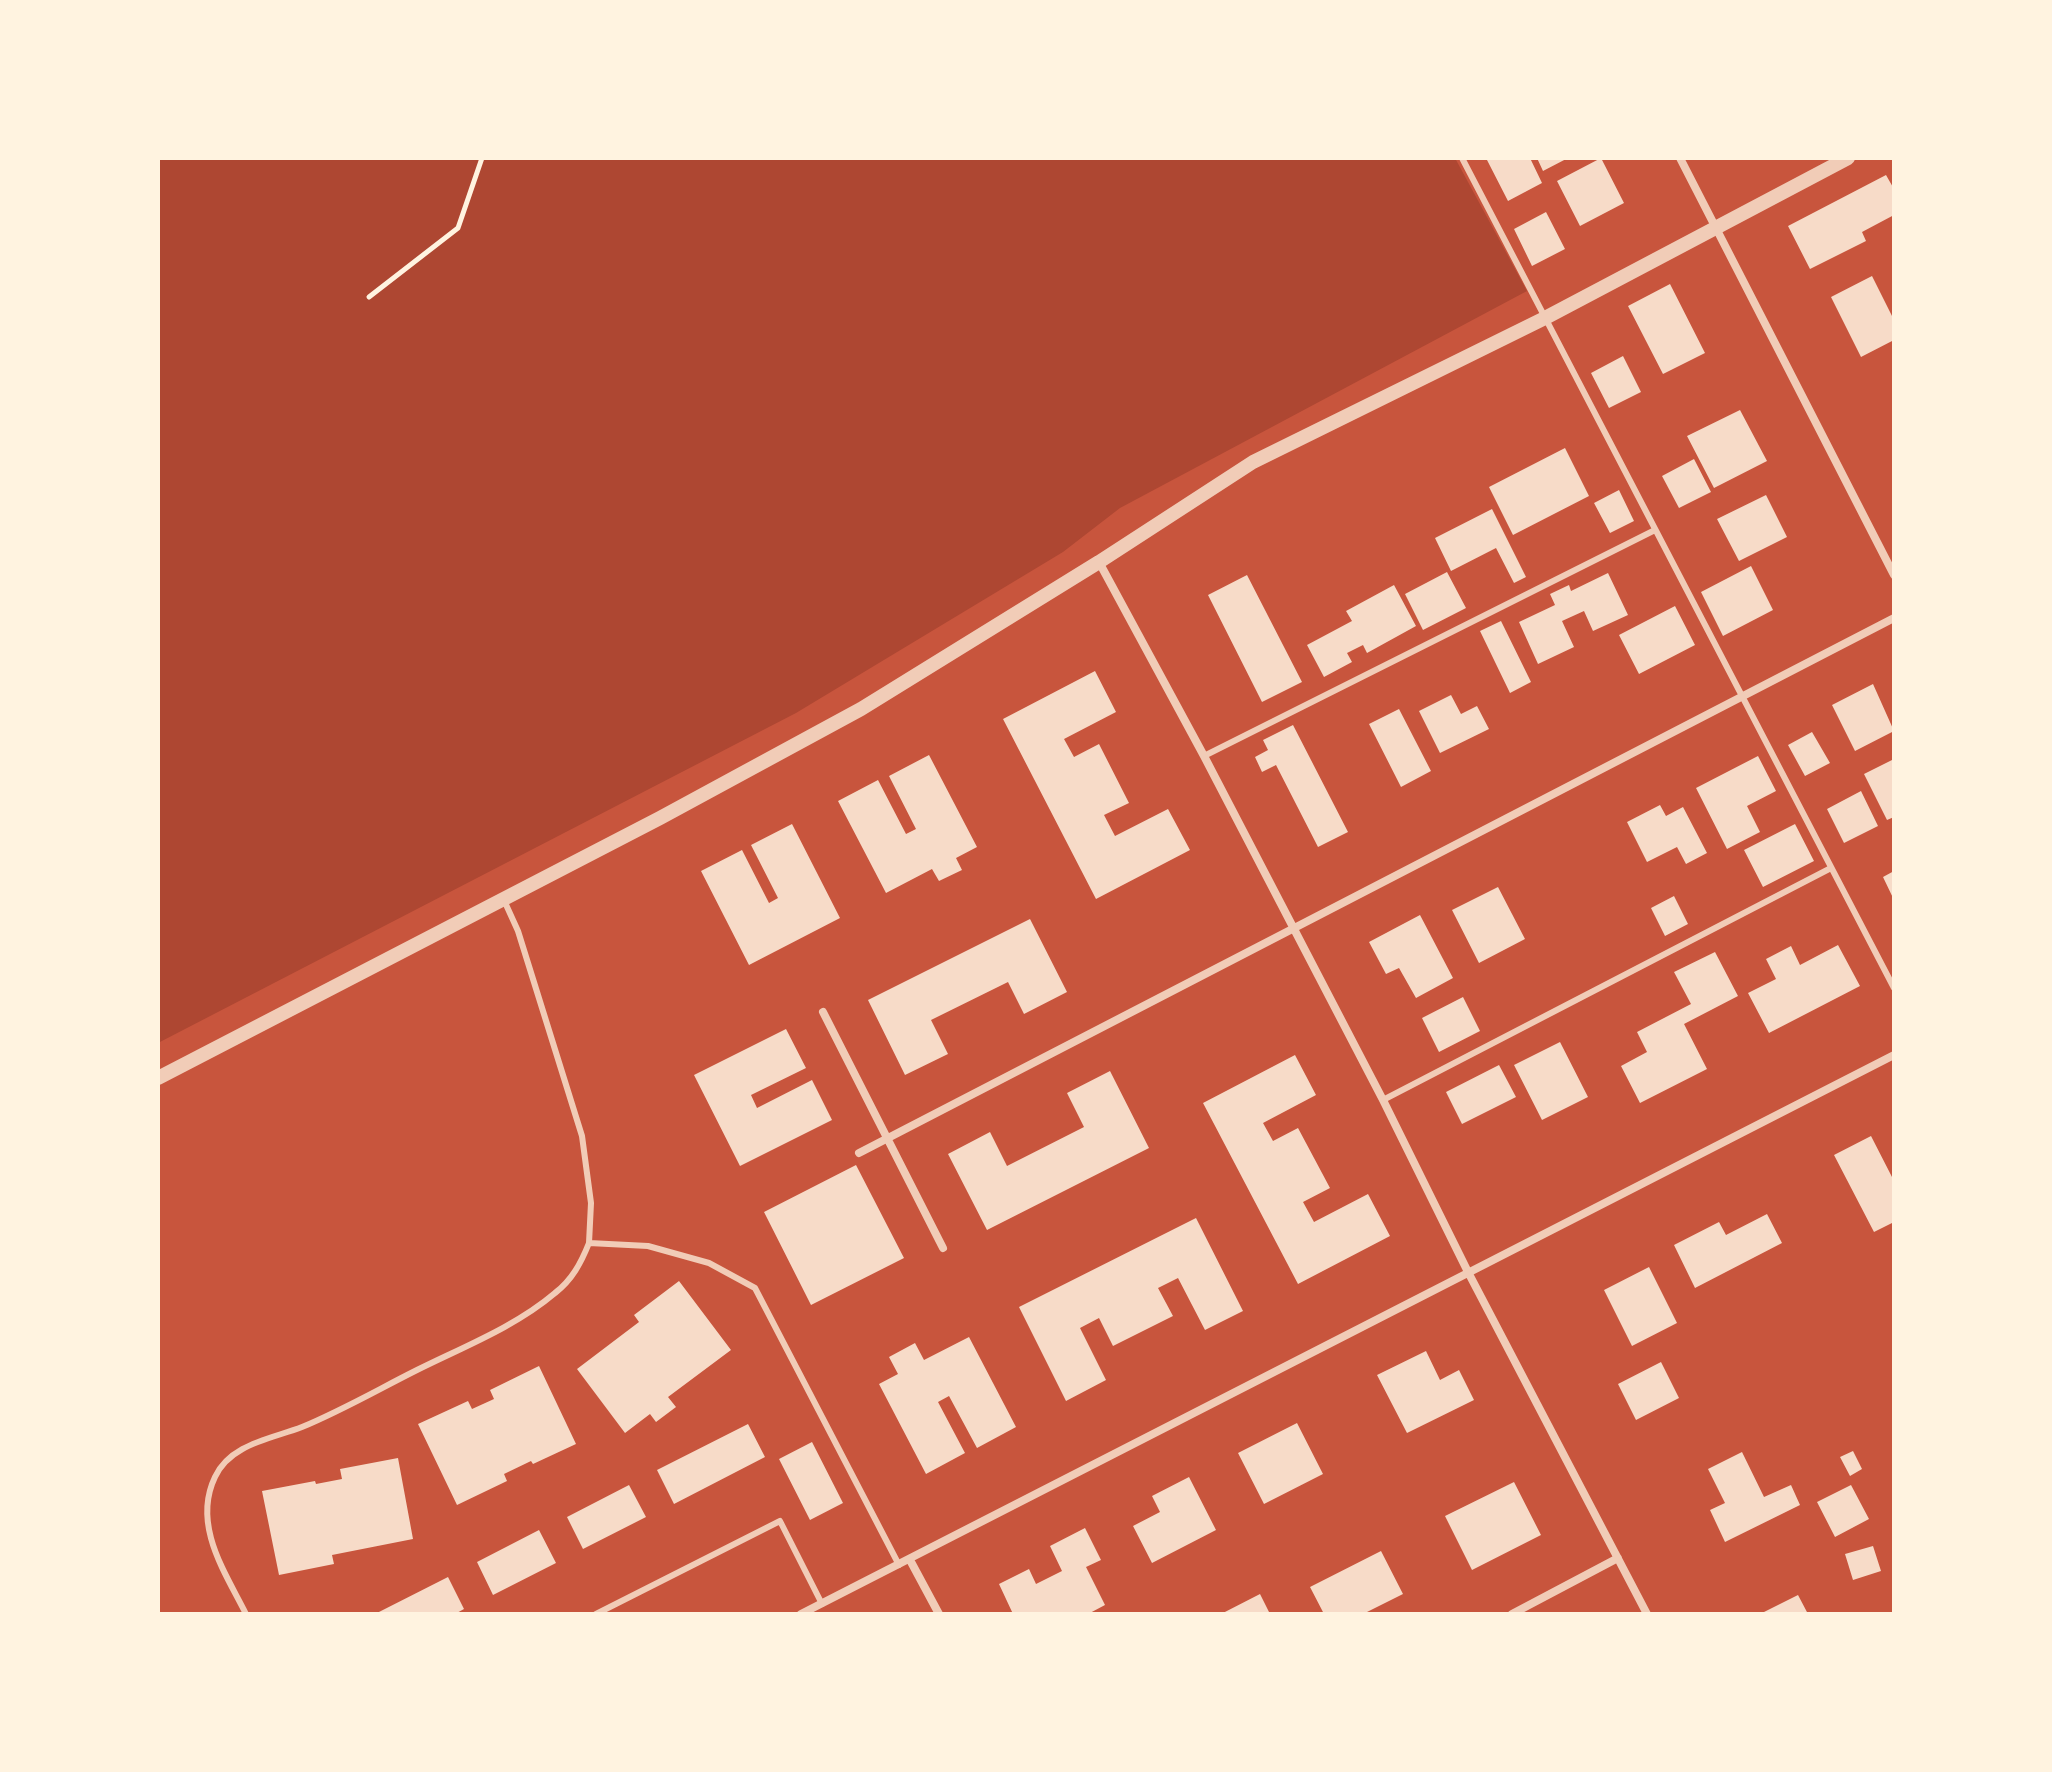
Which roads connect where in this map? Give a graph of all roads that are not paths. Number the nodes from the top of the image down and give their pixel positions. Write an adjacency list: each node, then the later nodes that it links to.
1 (1462, 158): 5 (lane)
2 (1680, 158): 4 (street)
3 (1848, 158): 4 (street)
4 (1716, 227): 5 (street); 8 (street)
5 (1545, 318): 6 (lane); 7 (street)
6 (1655, 530): 10 (lane); 11 (lane)
7 (1099, 562): 11 (street); 13 (street)
8 (1894, 575)
9 (1894, 618): 10 (street)
10 (1741, 698): 12 (lane); 14 (street)
11 (1204, 756): 14 (street)
12 (1831, 868): 15 (lane); 19 (lane)
13 (503, 898): 18 (street); 22 (lane)
14 (1293, 930): 19 (street); 20 (street)
15 (1894, 988)
16 (823, 1012): 20 (street)
17 (1894, 1055): 24 (street)
18 (158, 1078)
19 (1383, 1100): 24 (street)
20 (887, 1138): 21 (street); 23 (street)
21 (859, 1153)
22 (589, 1243): 27 (lane); 29 (lane)
23 (943, 1248)
24 (1468, 1272): 25 (street); 26 (street)
25 (1618, 1558): 33 (street); 34 (street)
26 (910, 1560): 27 (street); 32 (street)
27 (899, 1565): 28 (street)
28 (822, 1604): 30 (lane); 31 (street)
29 (246, 1614)
30 (596, 1614)
31 (801, 1614)
32 (939, 1614)
33 (1512, 1614)
34 (1647, 1614)

